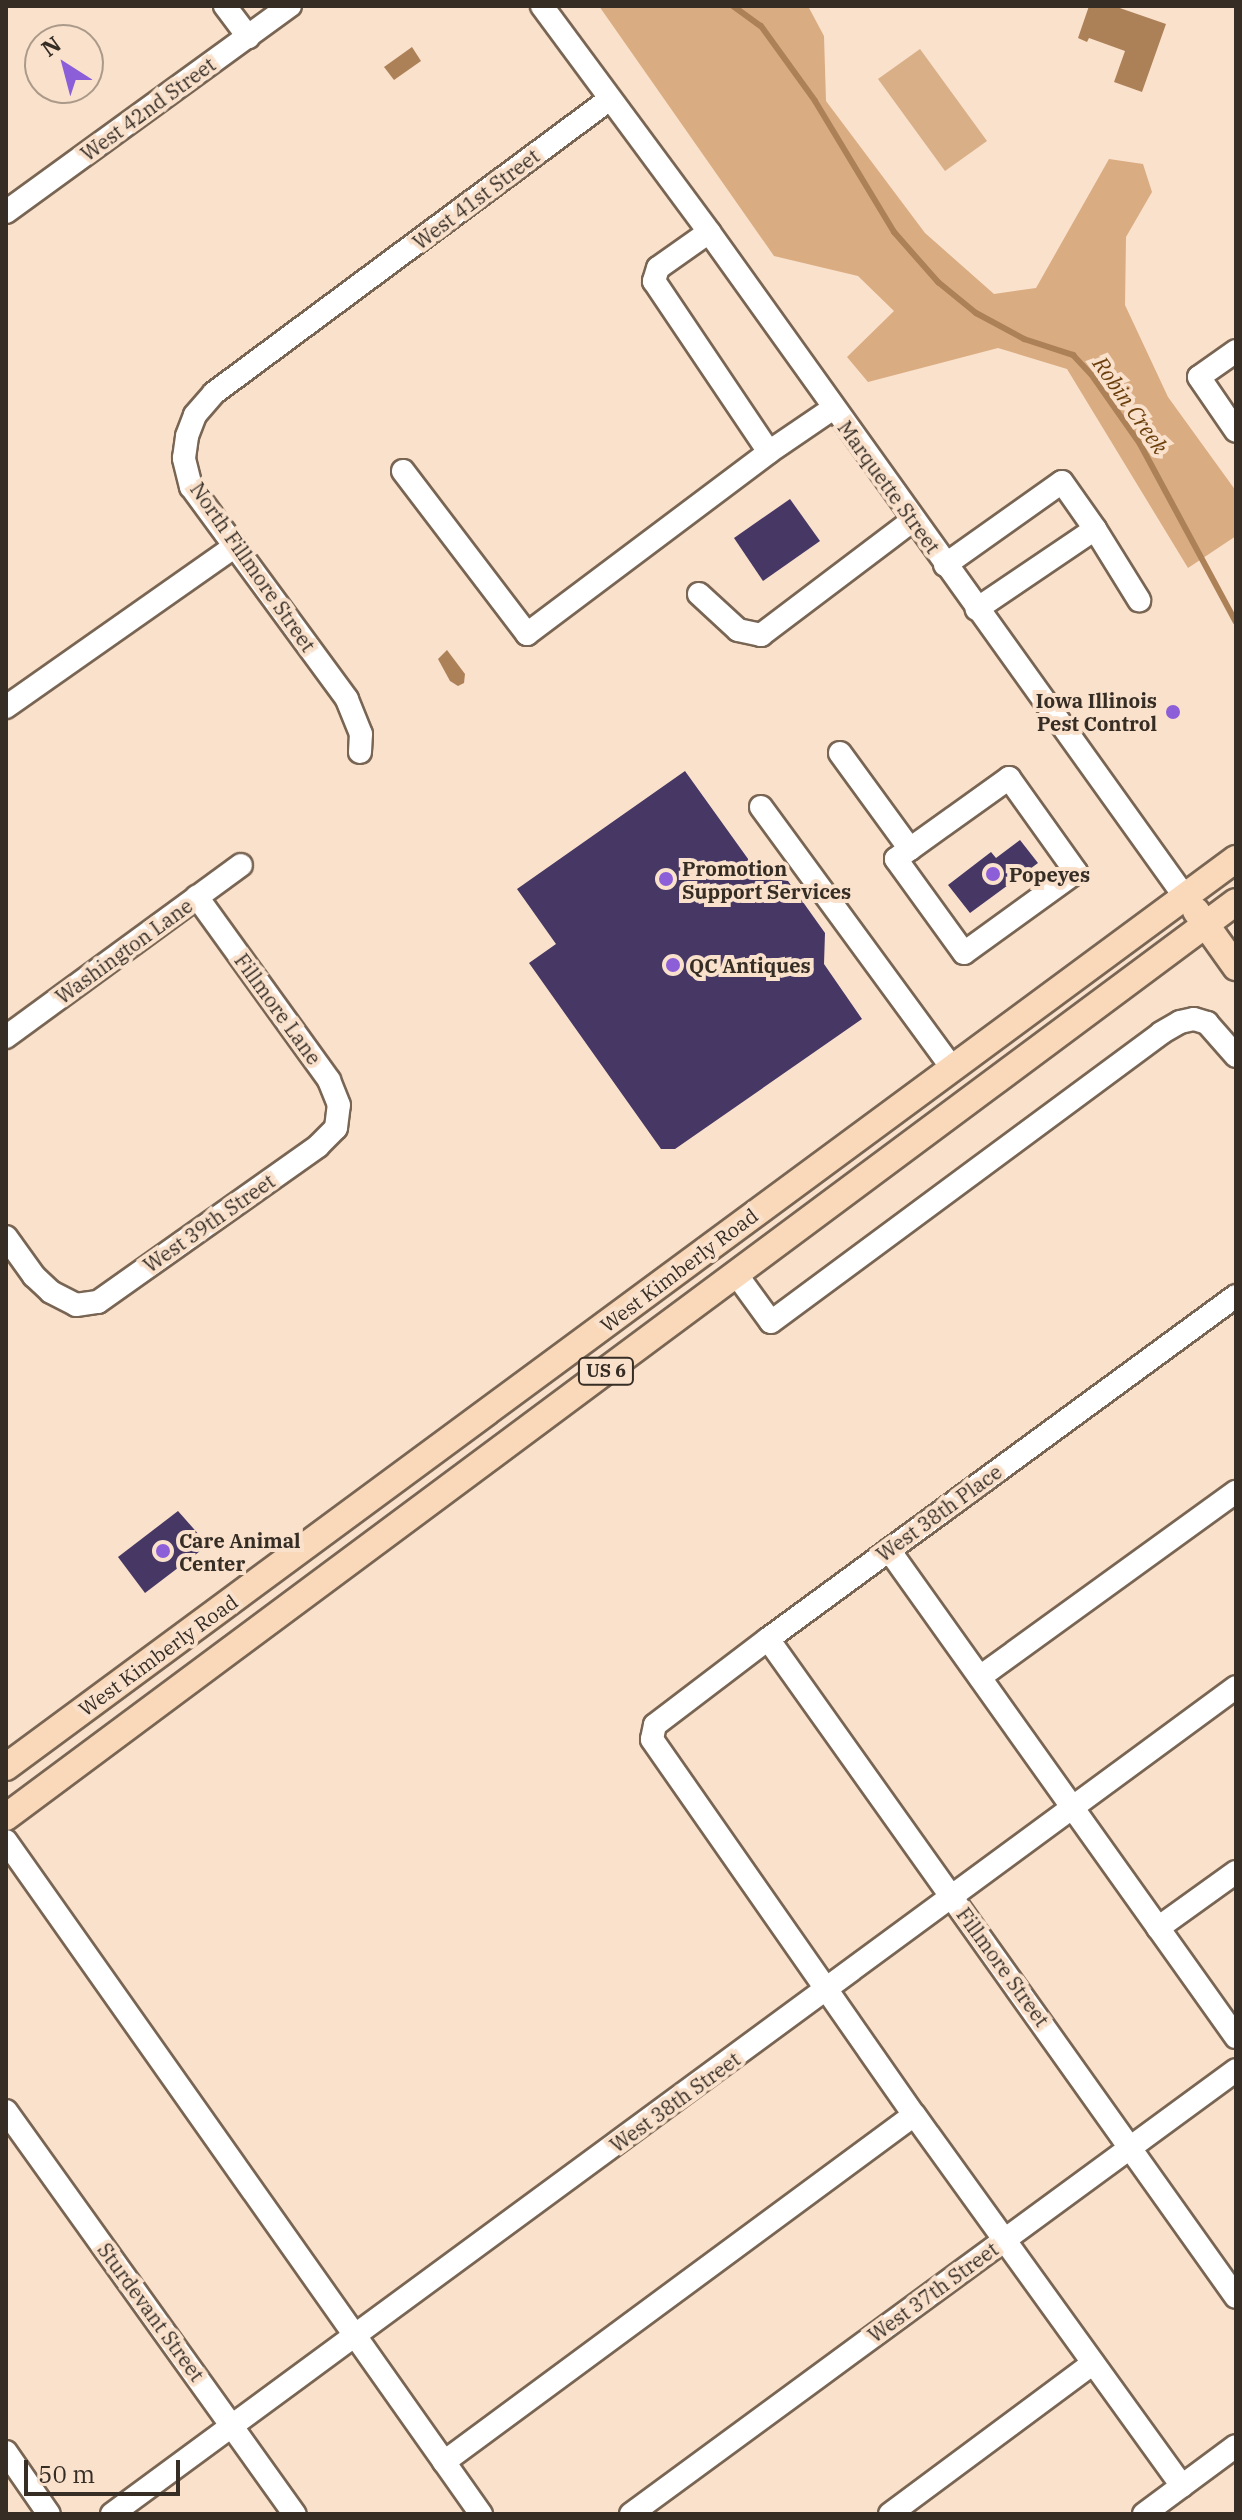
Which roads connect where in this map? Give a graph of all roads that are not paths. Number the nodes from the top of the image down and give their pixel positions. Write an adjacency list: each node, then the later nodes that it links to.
1 (225, 6): 4 (street)
2 (290, 6): 4 (street, West 42nd Street)
3 (542, 6): 5 (street, Marquette Street)
4 (248, 37): 6 (street, West 42nd Street)
5 (610, 99): 7 (street, Marquette Street); 8 (street, West 41st Street)
6 (6, 212)
7 (709, 232): 10 (street, Marquette Street); 12 (street)
8 (342, 299): 16 (street, North Fillmore Street)
9 (1236, 351): 11 (street)
10 (832, 409): 12 (street); 14 (street, Marquette Street)
11 (1234, 424)
12 (769, 452): 13 (street)
13 (403, 471)
14 (913, 520): 17 (street, Marquette Street); 18 (street)
15 (1095, 529): 17 (street); 19 (street); 20 (street)
16 (235, 546): 21 (street); 22 (street, North Fillmore Street)
17 (945, 565): 20 (street, Marquette Street)
18 (699, 594)
19 (1139, 600)
20 (977, 609): 29 (street, Marquette Street)
21 (7, 704)
22 (360, 752)
23 (840, 753): 25 (street)
24 (761, 807): 35 (street)
25 (910, 849): 25 (street)
26 (1236, 859): 29 (main road, West Kimberly Road / US 6)
27 (241, 865): 28 (street, Washington Lane)
28 (197, 897): 33 (street, Washington Lane); 36 (street, Fillmore Lane)
29 (1185, 897): 31 (main road, Marquette Street); 35 (main road, West Kimberly Road / US 6)
30 (1236, 902): 31 (main road, West Kimberly Road / US 6)
31 (1206, 925): 32 (main road, Marquette Street); 38 (main road, West Kimberly Road / US 6)
32 (1236, 967)
33 (6, 1037)
34 (1236, 1056): 38 (street, West Kimberly Road)
35 (951, 1067): 45 (main road, West Kimberly Road / US 6)
36 (336, 1128): 37 (street, West 39th Street)
37 (6, 1237)
38 (736, 1274): 47 (main road, West Kimberly Road / US 6)
39 (1236, 1296): 41 (street, West 38th Place)
40 (1236, 1492): 43 (street)
41 (889, 1550): 42 (street, West 38th Place); 43 (street)
42 (768, 1639): 50 (street, Fillmore Street); 52 (street, West 38th Place)
43 (980, 1677): 46 (street)
44 (1236, 1687): 46 (street, West 38th Street)
45 (6, 1767)
46 (1073, 1808): 50 (street, West 38th Street); 51 (street)
47 (6, 1817)
48 (6, 1841): 60 (street)
49 (1236, 1872): 51 (street)
50 (953, 1897): 52 (street, West 38th Street); 57 (street, Fillmore Street)
51 (1158, 1928): 53 (street)
52 (827, 1991): 56 (street); 60 (street, West 38th Street)
53 (1236, 2037)
54 (1236, 2070): 57 (street, West 37th Street)
55 (6, 2111): 62 (street, Sturdevant Street)
56 (914, 2115): 58 (street); 65 (street)
57 (1131, 2147): 58 (street, West 37th Street); 59 (street, Fillmore Street)
58 (1004, 2240): 61 (street); 71 (street, West 37th Street)
59 (1236, 2297)
60 (356, 2336): 62 (street, West 38th Street); 65 (street)
61 (1093, 2363): 66 (street); 72 (street)
62 (232, 2426): 68 (street, West 38th Street); 69 (street, Sturdevant Street)
63 (1236, 2446): 66 (street)
64 (6, 2452): 67 (street)
65 (444, 2462): 70 (street)
66 (1182, 2486): 73 (street)
67 (49, 2514)
68 (112, 2514)
69 (295, 2514)
70 (481, 2514)
71 (631, 2514)
72 (890, 2514)
73 (1144, 2514)

